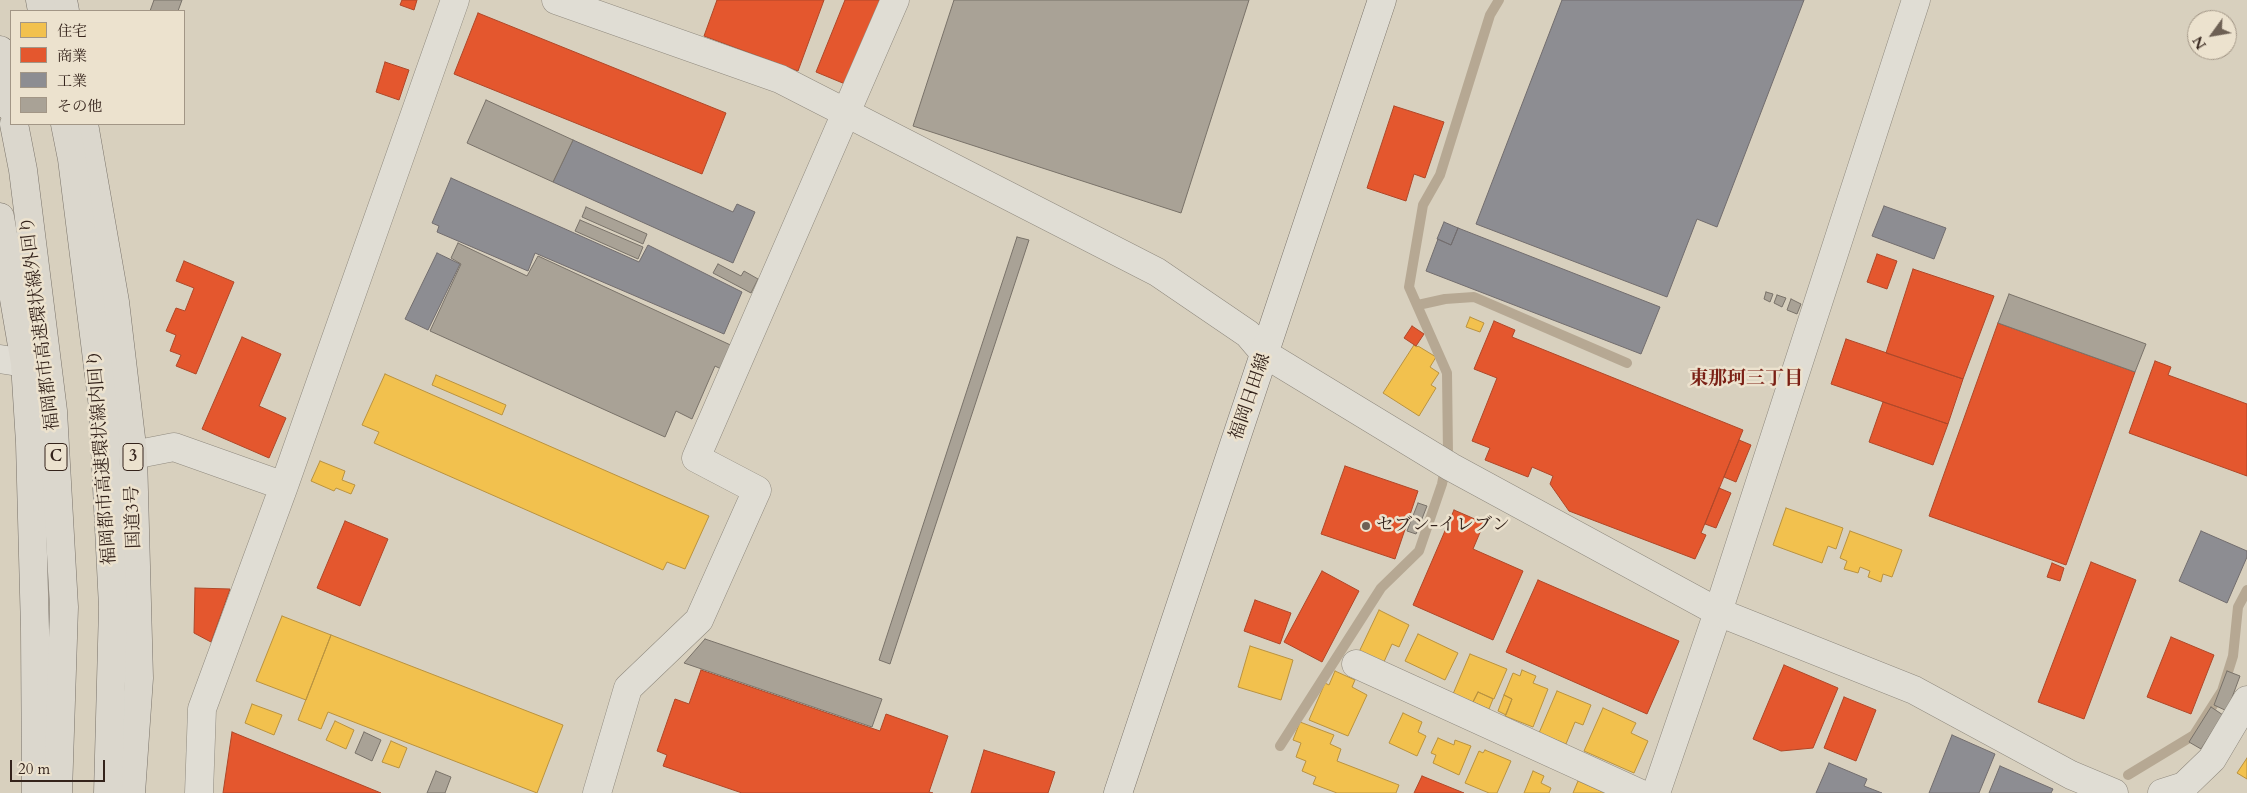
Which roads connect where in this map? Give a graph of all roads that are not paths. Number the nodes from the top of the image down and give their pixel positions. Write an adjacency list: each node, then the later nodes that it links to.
1 (455, 0): 16 (street)
2 (556, 0): 8 (street)
3 (895, 0): 8 (street)
4 (1382, 0): 13 (street, 福岡日田線)
5 (1916, 0): 17 (street)
6 (0, 50): 7 (highway)
7 (10, 103)
8 (845, 113): 13 (street); 25 (street)
9 (14, 125): 21 (highway, 福岡都市高速環状線外回り / C)
10 (65, 125): 22 (highway, 福岡都市高速環状線内回り)
11 (84, 125): 15 (highway, 国道3号 / 3)
12 (0, 217): 14 (highway)
13 (1265, 354): 17 (street); 26 (street, 福岡日田線)
14 (12, 361): 20 (highway)
15 (132, 455): 16 (street); 23 (highway, 国道3号 / 3)
16 (284, 486): 24 (street)
17 (1718, 612): 28 (street); 29 (street)
18 (1356, 664): 27 (street)
19 (2247, 700): 30 (street)
20 (36, 793)
21 (58, 793)
22 (108, 793)
23 (131, 793)
24 (199, 793)
25 (597, 793)
26 (1118, 793)
27 (1639, 793)
28 (1656, 793)
29 (2114, 793)
30 (2162, 793)

